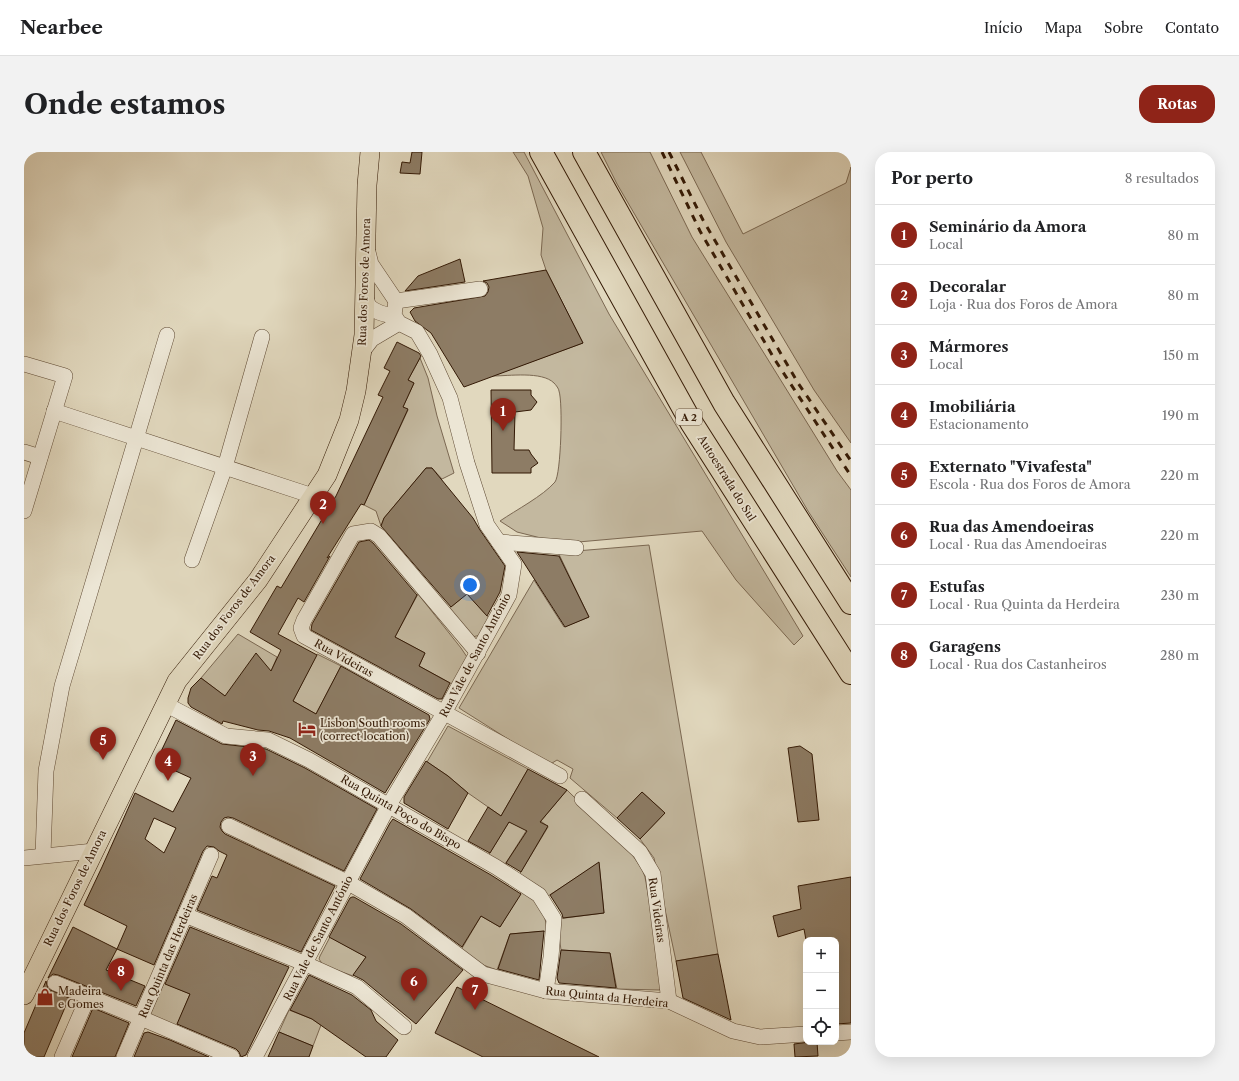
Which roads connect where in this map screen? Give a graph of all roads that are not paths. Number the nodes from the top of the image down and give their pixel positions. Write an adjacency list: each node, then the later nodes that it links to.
1 (370, 152): 4 (main road, Rua dos Foros de Amora)
2 (541, 152): 24 (highway, Autoestrada do Sul / A 2)
3 (584, 152): 22 (highway)
4 (366, 241): 6 (main road, Rua dos Foros de Amora); 7 (street)
5 (480, 289): 7 (street)
6 (366, 304): 7 (street); 10 (main road, Rua dos Foros de Amora)
7 (396, 313): 10 (street); 19 (street, Rua Vale de Santo António)
8 (167, 336): 13 (street)
9 (262, 337): 16 (street)
10 (362, 352): 17 (main road, Rua dos Foros de Amora)
11 (24, 364): 12 (street)
12 (54, 411): 13 (street); 15 (street)
13 (137, 438): 16 (street); 32 (street)
14 (24, 452): 15 (street)
15 (40, 457): 18 (street)
16 (225, 467): 17 (street); 21 (street)
17 (313, 496): 25 (main road, Rua dos Foros de Amora)
18 (24, 511)
19 (499, 542): 20 (street); 23 (street, Rua Vale de Santo António)
20 (576, 548)
21 (192, 560)
22 (851, 603)
23 (478, 653): 26 (street, Rua Vale de Santo António); 26 (street, Rua Videiras)
24 (851, 673)
25 (165, 704): 29 (street, Rua Quinta Poço do Bispo); 31 (main road, Rua dos Foros de Amora)
26 (444, 713): 27 (street, Rua Videiras); 29 (street, Rua Vale de Santo António)
27 (560, 776)
28 (582, 799): 42 (street, Rua Videiras)
29 (389, 805): 35 (street, Rua Vale de Santo António); 39 (street, Rua Quinta Poço do Bispo)
30 (229, 826): 35 (street, Rua Quinta da Herdeira)
31 (94, 851): 32 (street); 40 (main road, Rua dos Foros de Amora)
32 (43, 855): 34 (street)
33 (211, 855): 36 (street, Rua Quinta das Herdeiras)
34 (24, 858)
35 (347, 882): 37 (street, Rua Vale de Santo António); 39 (street, Rua Quinta da Herdeira)
36 (185, 915): 37 (street); 43 (street, Rua Quinta das Herdeiras)
37 (306, 964): 44 (street); 51 (street, Rua Vale de Santo António)
38 (55, 983): 41 (street)
39 (546, 991): 42 (street, Rua Quinta da Herdeira)
40 (24, 995)
41 (88, 996): 43 (street); 48 (street)
42 (669, 1001): 47 (street, Rua Quinta da Herdeira)
43 (141, 1018): 49 (street, Rua Quinta das Herdeiras); 50 (street)
44 (404, 1027)
45 (851, 1032): 46 (street)
46 (839, 1033)
47 (803, 1034)
48 (62, 1057)
49 (124, 1057)
50 (232, 1057)
51 (255, 1057)

